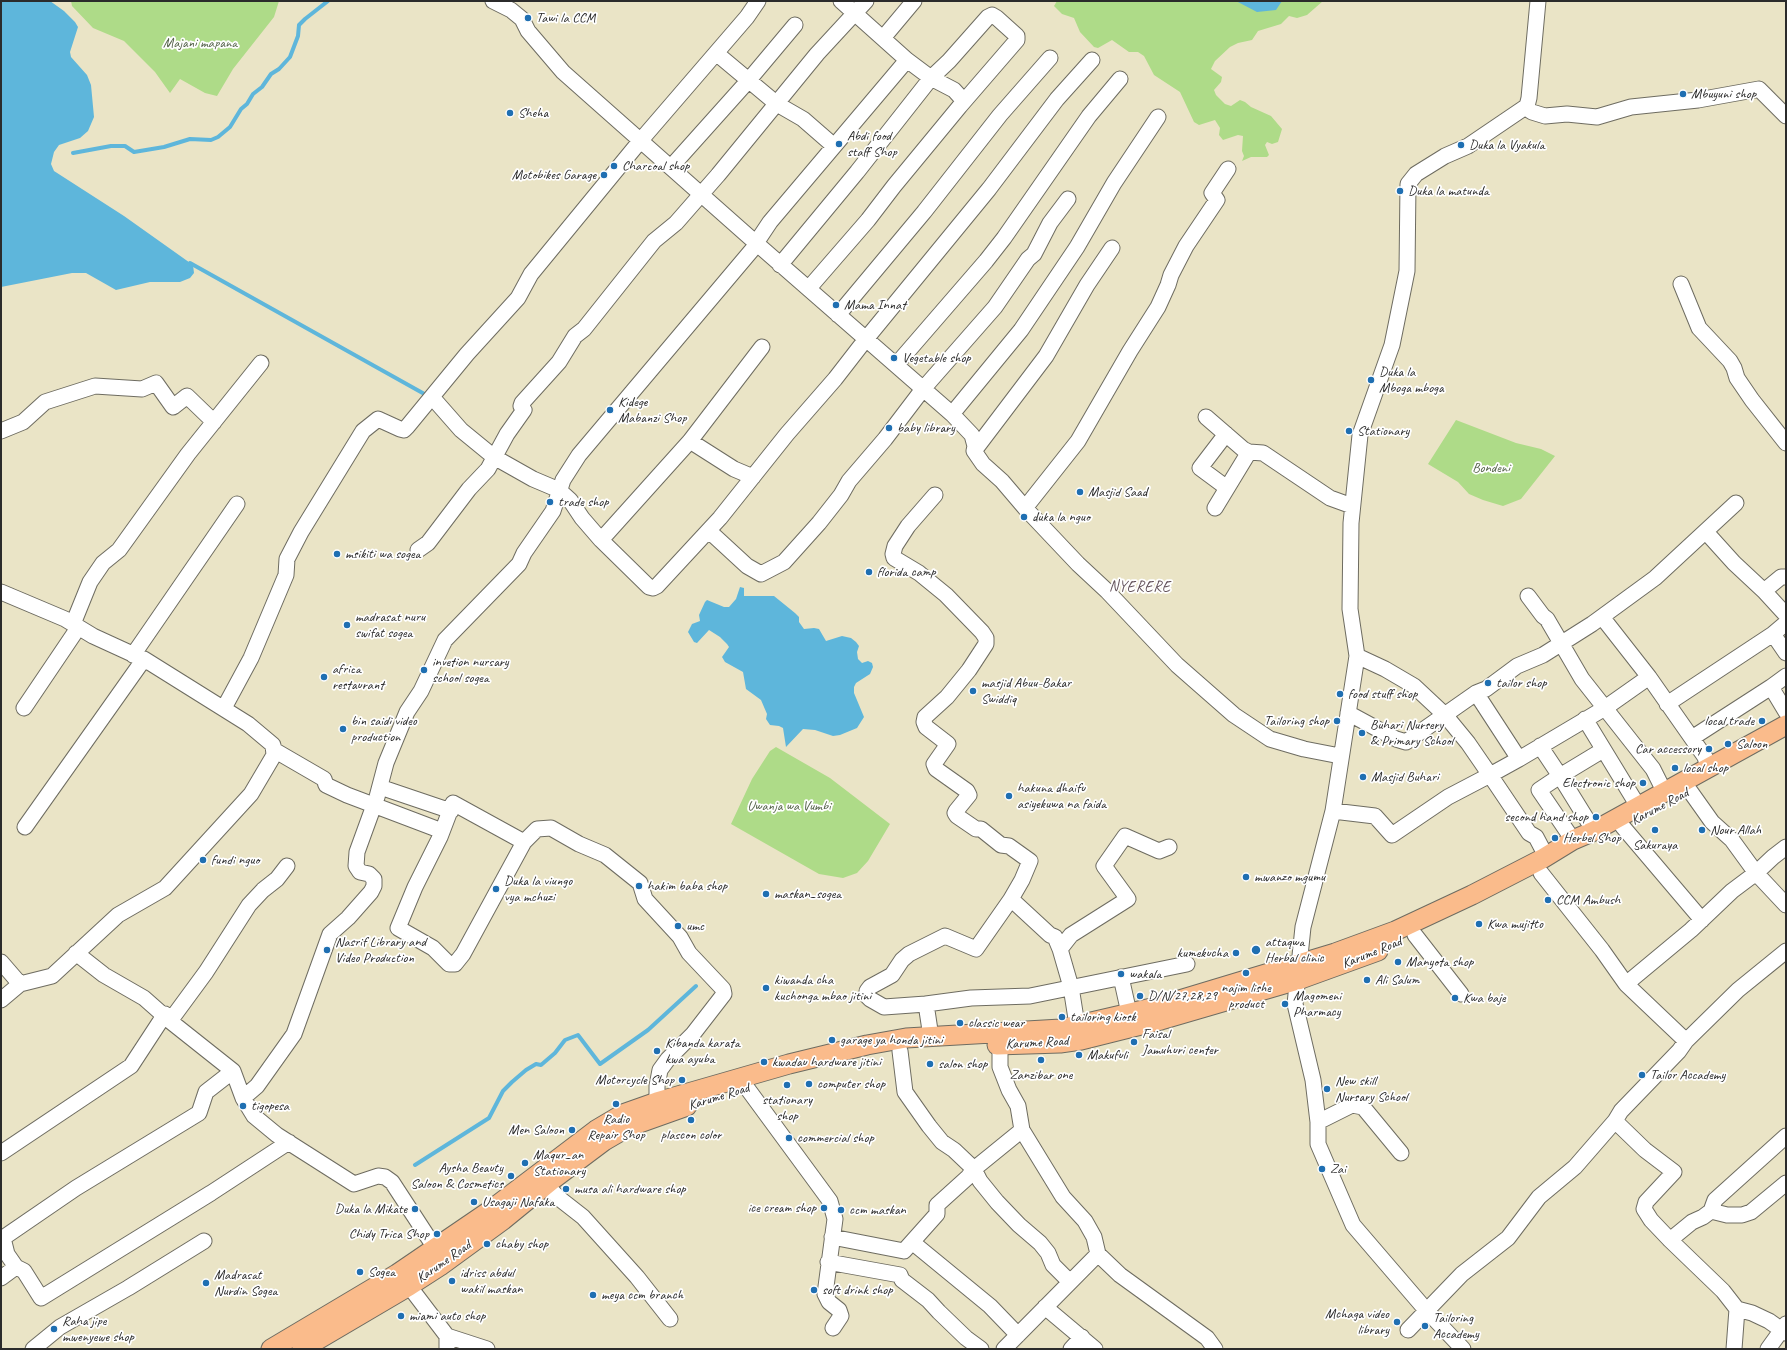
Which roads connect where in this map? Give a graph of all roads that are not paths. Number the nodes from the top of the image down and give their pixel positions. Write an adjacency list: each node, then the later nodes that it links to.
1 (493, 1): 22 (street)
2 (758, 1): 10 (street)
3 (841, 1): 7 (street)
4 (866, 1): 7 (street)
5 (914, 1): 9 (street)
6 (1538, 1): 19 (street)
7 (855, 13): 9 (street); 18 (street)
8 (795, 25): 16 (street)
9 (883, 38): 12 (street)
10 (716, 53): 16 (street); 22 (street)
11 (1050, 58): 33 (street)
12 (907, 60): 14 (street); 23 (street)
13 (1092, 60): 34 (street)
14 (931, 78): 17 (street); 17 (street); 30 (street)
15 (1120, 79): 37 (street)
16 (748, 81): 18 (street); 24 (street)
17 (964, 101): 32 (street)
18 (777, 104): 23 (street); 26 (street)
19 (1526, 106): 20 (street); 56 (street)
20 (1786, 116)
21 (1158, 117): 40 (street)
22 (641, 140): 24 (street); 39 (street)
23 (834, 146): 28 (street)
24 (670, 167): 26 (street)
25 (1228, 169): 57 (street)
26 (701, 194): 28 (street); 49 (street)
27 (1068, 200): 38 (street)
28 (756, 243): 30 (street); 52 (street)
29 (1112, 248): 47 (street)
30 (780, 265): 32 (street)
31 (1681, 284): 46 (street)
32 (809, 288): 33 (street)
33 (838, 315): 34 (street)
34 (866, 339): 37 (street); 50 (street)
35 (762, 347): 45 (street)
36 (261, 363): 42 (street)
37 (896, 365): 38 (street)
38 (923, 389): 40 (street); 59 (street)
39 (429, 400): 49 (street); 82 (street)
40 (952, 414): 47 (street)
41 (1206, 417): 44 (street)
42 (214, 422): 43 (street); 70 (street)
43 (1, 431)
44 (1226, 434): 48 (street); 51 (street)
45 (690, 441): 50 (street); 61 (street)
46 (1786, 443)
47 (974, 451): 57 (street)
48 (1249, 452): 51 (street); 56 (street)
49 (491, 463): 52 (street); 62 (street)
50 (753, 477): 59 (street)
51 (1227, 488): 58 (street)
52 (559, 490): 61 (street); 99 (street)
53 (935, 495): 117 (street)
54 (1736, 503): 60 (street)
55 (237, 504): 75 (street)
56 (1352, 506): 74 (street)
57 (1025, 508): 94 (street)
58 (1215, 508)
59 (709, 531): 61 (street)
60 (1706, 532): 64 (street); 68 (street)
61 (601, 540)
62 (418, 550)
63 (1786, 577): 64 (street)
64 (1764, 590): 67 (street)
65 (1, 592): 70 (street)
66 (1528, 596): 72 (street)
67 (1786, 615)
68 (1602, 617): 72 (street); 77 (street)
69 (1786, 623): 71 (street)
70 (76, 626): 75 (street); 81 (street)
71 (1773, 634): 73 (street); 80 (street)
72 (1563, 644): 79 (street); 83 (street)
73 (1786, 653)
74 (1357, 656): 85 (street); 86 (street)
75 (138, 657): 82 (street); 106 (street)
76 (1786, 676): 78 (street)
77 (1649, 678): 80 (street); 83 (street)
78 (1771, 687): 84 (street); 89 (street)
79 (1476, 694): 86 (street); 95 (street)
80 (1667, 704): 89 (street)
81 (24, 708)
82 (224, 708): 92 (street)
83 (1605, 708): 87 (street); 100 (street)
84 (1786, 712)
85 (1348, 713): 86 (street); 94 (street)
86 (1445, 715): 97 (street)
87 (1585, 719): 91 (street); 93 (street)
88 (1786, 725): 96 (main road)
89 (1692, 738): 96 (street)
90 (1786, 740): 101 (main road, Karume Road)
91 (1540, 746): 95 (street); 98 (street)
92 (274, 750): 102 (street); 123 (street)
93 (1603, 750): 98 (street); 103 (street)
94 (1340, 756): 105 (street)
95 (1518, 759): 97 (street)
96 (1708, 767): 100 (main road)
97 (1490, 775): 105 (street); 114 (street)
98 (1560, 776): 108 (street); 110 (street)
99 (380, 787): 102 (street); 104 (street)
100 (1664, 791): 103 (main road)
101 (1690, 791): 107 (main road, Karume Road); 116 (street)
102 (374, 805): 109 (street); 143 (street)
103 (1638, 806): 108 (main road)
104 (451, 811): 109 (street); 111 (street)
105 (1333, 811): 126 (street)
106 (25, 827)
107 (1623, 828): 114 (main road, Karume Road); 119 (street)
108 (1594, 831): 110 (main road)
109 (442, 832): 111 (street)
110 (1573, 840): 114 (main road)
111 (524, 842): 144 (street)
112 (1169, 847): 121 (street)
113 (1786, 848): 116 (street)
114 (1544, 865): 120 (main road, Karume Road); 126 (main road); 129 (street)
115 (287, 866): 135 (street)
116 (1756, 873): 118 (street); 119 (street)
117 (1011, 899): 121 (street); 133 (street)
118 (1786, 905)
119 (1702, 920): 129 (street)
120 (1415, 935): 126 (main road, Karume Road); 131 (street)
121 (1060, 949): 130 (street)
122 (1786, 951): 138 (street)
123 (76, 954): 128 (street); 135 (street)
124 (1, 962): 128 (street)
125 (1187, 964): 127 (street)
126 (1298, 973): 134 (main road); 139 (main road, Karume Road); 146 (street)
127 (1121, 977): 130 (street); 134 (street)
128 (20, 984): 132 (street)
129 (1626, 984): 138 (street)
130 (1071, 987): 133 (street); 136 (street)
131 (1461, 994)
132 (1, 1000)
133 (926, 1004): 137 (street)
134 (1129, 1013): 136 (main road)
135 (167, 1017): 141 (street); 150 (street)
136 (1076, 1025): 137 (main road)
137 (931, 1037): 144 (main road)
138 (1686, 1041): 145 (street)
139 (1000, 1045): 140 (main road, Karume Road); 147 (street)
140 (900, 1051): 142 (main road, Karume Road); 152 (street)
141 (233, 1071): 143 (street); 163 (street)
142 (746, 1088): 154 (main road, Karume Road); 156 (street)
143 (243, 1098): 149 (street)
144 (657, 1102): 161 (main road)
145 (1615, 1121): 158 (street); 169 (street)
146 (1318, 1122): 151 (street); 169 (street)
147 (1022, 1130): 152 (street); 160 (street)
148 (1786, 1136): 155 (street)
149 (289, 1142): 161 (street); 163 (street)
150 (1, 1153)
151 (1401, 1153)
152 (974, 1169): 159 (street); 165 (street)
153 (1786, 1183): 155 (street)
154 (546, 1185): 161 (main road, Karume Road); 170 (street)
155 (1711, 1210): 158 (street)
156 (832, 1237): 159 (street); 162 (street)
157 (204, 1240): 177 (street)
158 (1670, 1240): 168 (street)
159 (912, 1242): 174 (street)
160 (1098, 1254): 165 (street); 185 (street)
161 (429, 1259): 166 (main road, Karume Road); 178 (main road)
162 (828, 1262): 171 (street); 181 (street)
163 (16, 1266): 164 (street)
164 (1, 1278)
165 (1070, 1282): 167 (street)
166 (409, 1286): 176 (street); 179 (main road, Karume Road)
167 (1045, 1307): 174 (street); 175 (street)
168 (1737, 1309): 172 (street); 187 (street)
169 (1426, 1310): 173 (street); 186 (street)
170 (670, 1319)
171 (833, 1328)
172 (1785, 1329): 188 (street)
173 (1408, 1330)
174 (1018, 1335): 182 (street)
175 (1082, 1337): 183 (street); 184 (street)
176 (447, 1343): 180 (street)
177 (33, 1349)
178 (271, 1349)
179 (302, 1349)
180 (487, 1349)
181 (981, 1349)
182 (1004, 1349)
183 (1072, 1349)
184 (1095, 1349)
185 (1215, 1349)
186 (1463, 1349)
187 (1734, 1349)
188 (1768, 1349)

